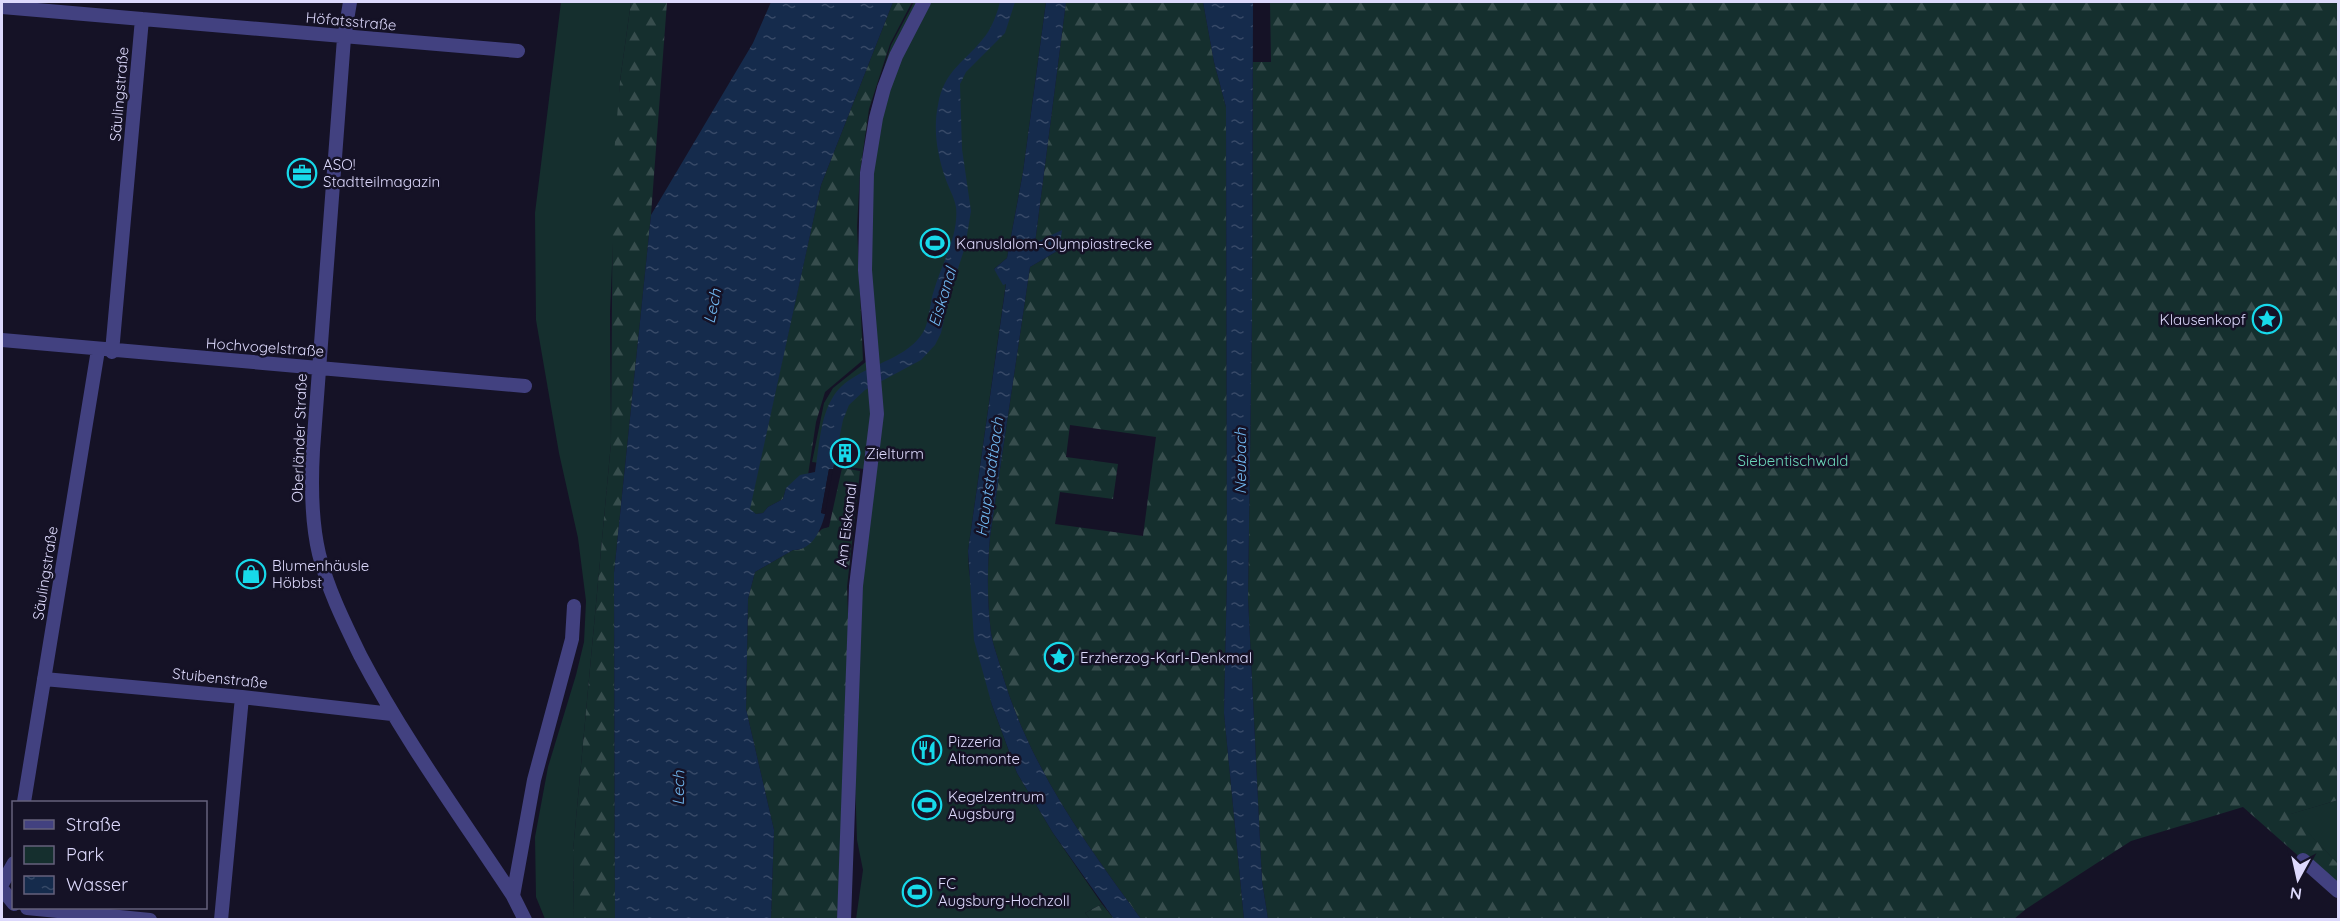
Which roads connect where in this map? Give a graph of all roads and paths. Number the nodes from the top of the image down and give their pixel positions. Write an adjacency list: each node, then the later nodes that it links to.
1 (350, 2): 6 (street, Oberländer Straße)
2 (924, 2): 28 (street, Am Eiskanal)
3 (2, 7): 4 (street, Höfatsstraße)
4 (92, 8): 5 (street, Höfatsstraße)
5 (142, 19): 6 (street, Höfatsstraße); 9 (street, Säulingstraße)
6 (344, 38): 7 (street, Höfatsstraße); 10 (street, Oberländer Straße)
7 (518, 51)
8 (2, 340): 9 (street, Hochvogelstraße)
9 (105, 351): 10 (street, Hochvogelstraße); 13 (street, Säulingstraße)
10 (318, 367): 11 (street, Hochvogelstraße); 15 (street, Oberländer Straße)
11 (525, 386)
12 (574, 606): 22 (street)
13 (44, 679): 14 (street, Stuibenstraße); 16 (street, Säulingstraße)
14 (242, 697): 15 (street, Stuibenstraße); 26 (street)
15 (392, 714): 22 (street, Oberländer Straße)
16 (24, 801)
17 (2303, 860): 21 (street)
18 (12, 866): 19 (street)
19 (2, 884)
20 (2, 889): 23 (street)
21 (2338, 891)
22 (513, 896): 27 (street, Oberländer Straße)
23 (12, 902)
24 (37, 909): 25 (street)
25 (150, 920)
26 (220, 920)
27 (525, 920)
28 (844, 920)

